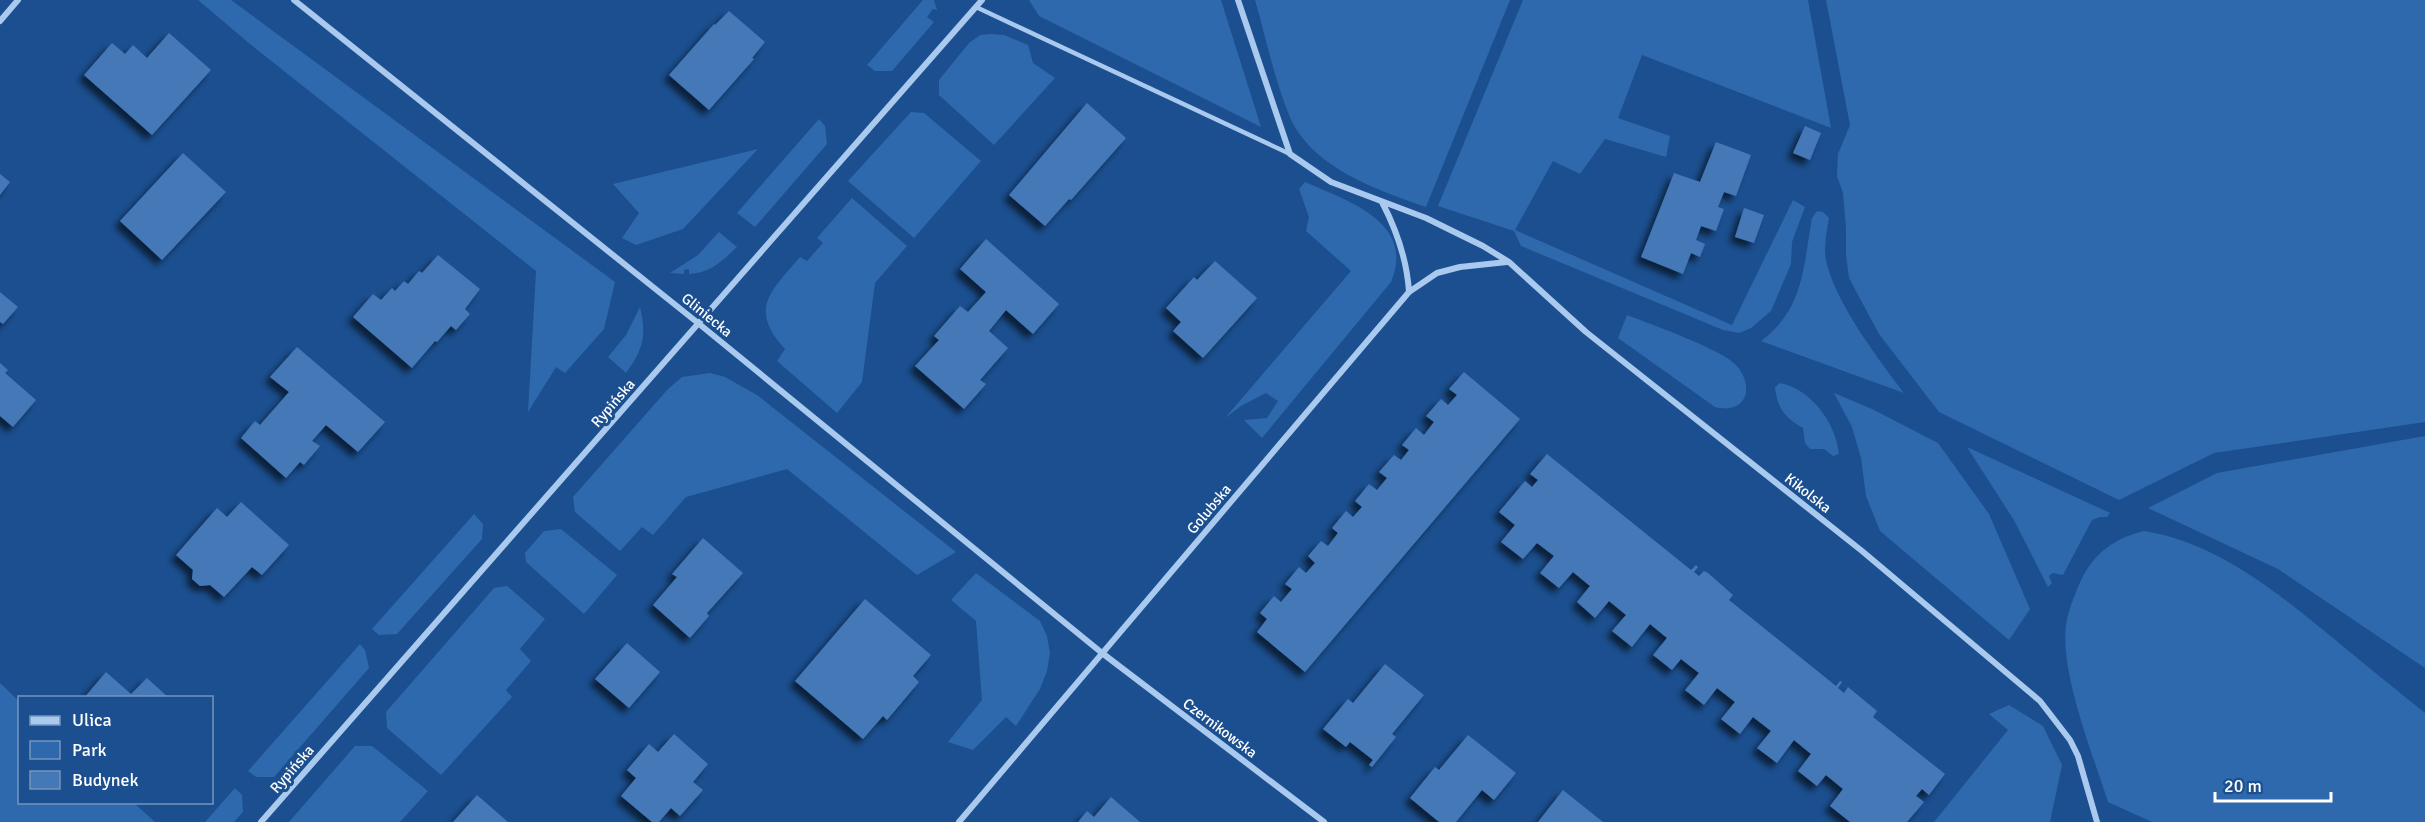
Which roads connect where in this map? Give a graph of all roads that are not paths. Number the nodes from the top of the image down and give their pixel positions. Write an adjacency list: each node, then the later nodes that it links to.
1 (18, 0): 6 (street)
2 (294, 0): 11 (street, Gliniecka)
3 (982, 0): 5 (street, Rypińska)
4 (1238, 0): 7 (street)
5 (976, 7): 7 (lane); 11 (street, Rypińska)
6 (0, 21)
7 (1290, 154): 8 (street, Kikolska)
8 (1381, 201): 9 (street, Kikolska); 10 (street)
9 (1509, 262): 10 (street, Golubska); 16 (street, Kikolska)
10 (1409, 292): 12 (street, Golubska)
11 (698, 323): 12 (street, Gliniecka); 13 (street, Rypińska)
12 (1102, 653): 14 (street, Golubska); 15 (street, Czernikowska)
13 (261, 822)
14 (959, 822)
15 (1324, 822)
16 (2097, 822)

